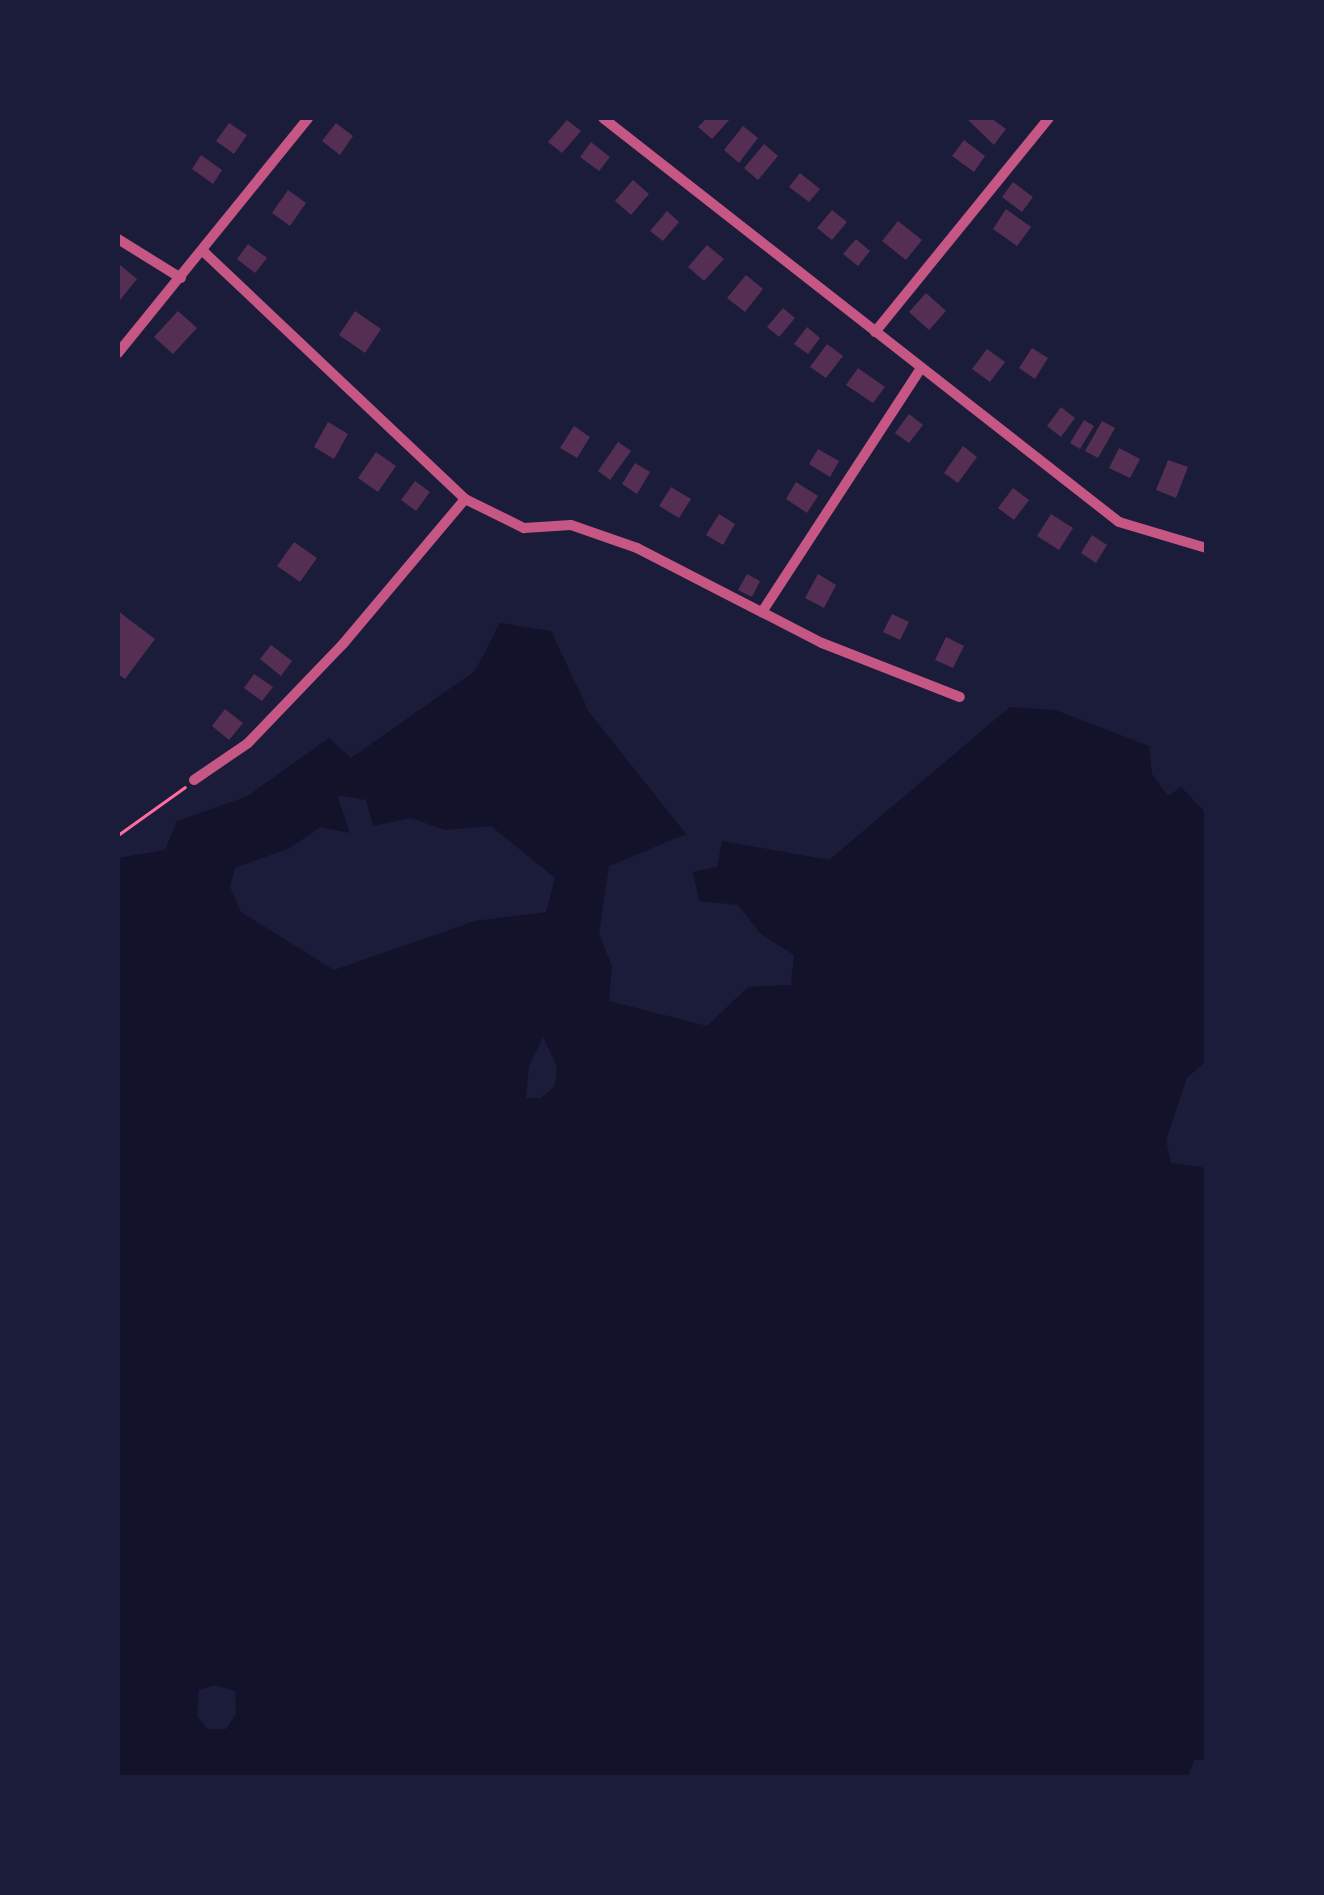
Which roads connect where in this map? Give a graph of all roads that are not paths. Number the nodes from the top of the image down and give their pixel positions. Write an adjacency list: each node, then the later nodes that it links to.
1 (308, 118): 5 (street)
2 (603, 118): 7 (street)
3 (1049, 118): 7 (street)
4 (118, 239): 6 (street)
5 (204, 252): 6 (street); 10 (street)
6 (180, 278): 8 (street)
7 (875, 332): 9 (street)
8 (118, 353)
9 (919, 371): 11 (street); 12 (street)
10 (464, 498): 12 (street); 14 (street)
11 (1206, 548)
12 (762, 612): 13 (street)
13 (960, 697)
14 (194, 780)

